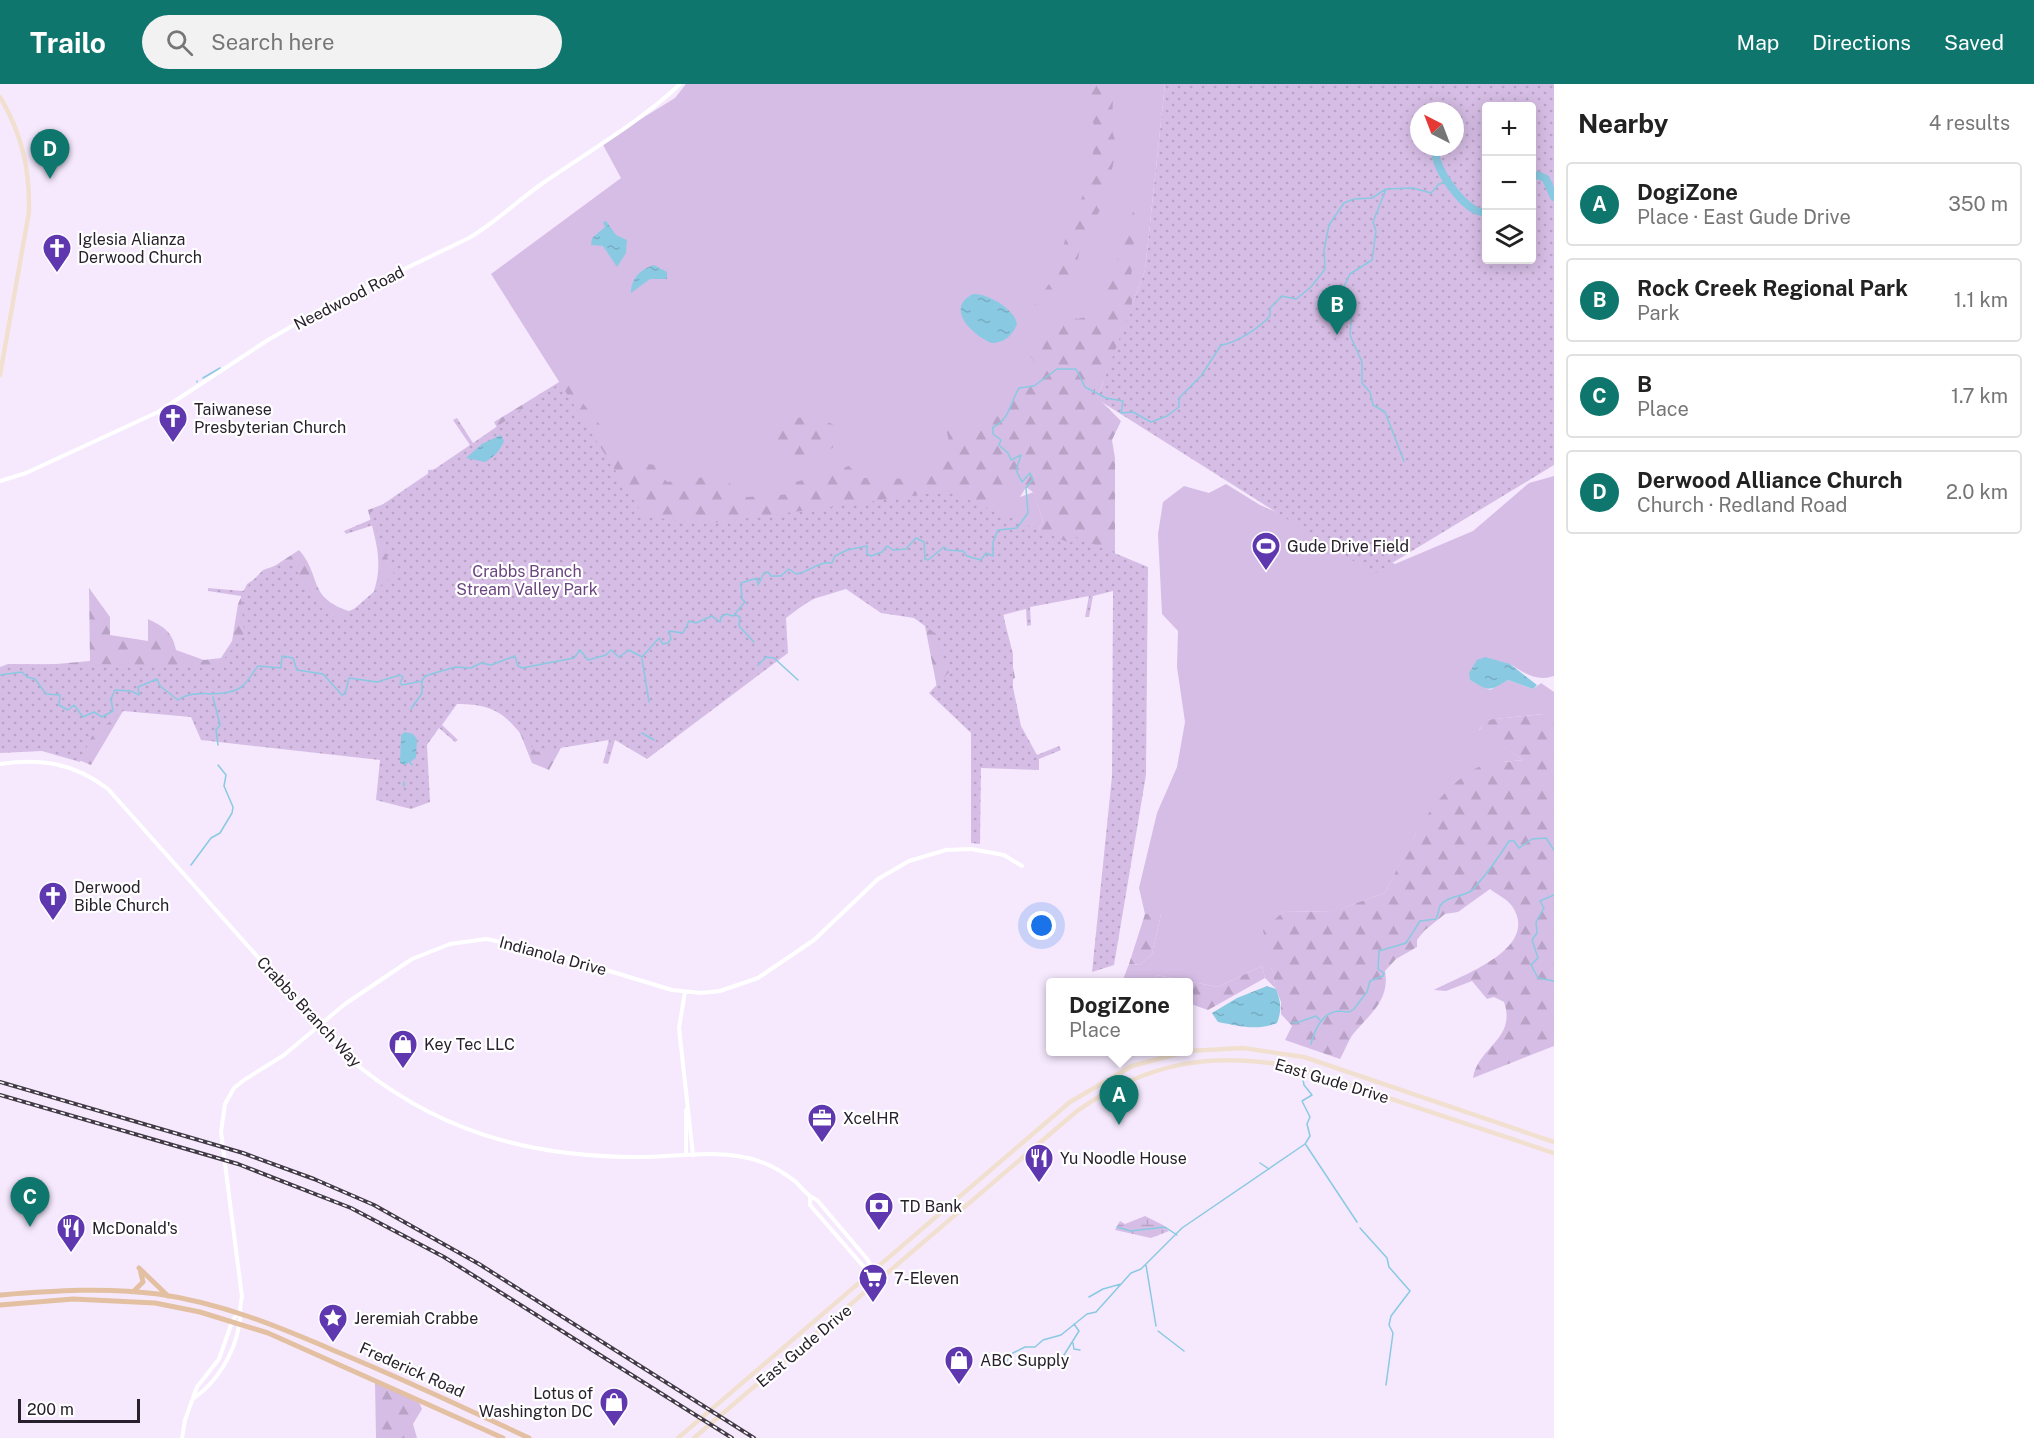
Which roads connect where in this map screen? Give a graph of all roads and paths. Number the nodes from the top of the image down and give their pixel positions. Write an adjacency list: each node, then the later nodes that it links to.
1 (681, 84): 4 (street, Needwood Road)
2 (0, 98): 3 (main road)
3 (0, 375)
4 (0, 481)
5 (0, 764): 8 (street, Crabbs Branch Way)
6 (1022, 866): 7 (street, Indianola Drive)
7 (685, 992): 8 (street, Indianola Drive); 13 (street)
8 (319, 1026): 16 (street, Crabbs Branch Way); 25 (street, Indianola Drive)
9 (1201, 1048): 10 (main road, East Gude Drive); 12 (main road); 14 (main road, East Gude Drive)
10 (1193, 1050)
11 (1168, 1056): 19 (main road, East Gude Drive)
12 (1203, 1059): 15 (main road, East Gude Drive); 20 (main road, East Gude Drive)
13 (687, 1109): 16 (street); 17 (street)
14 (1554, 1142)
15 (1554, 1153)
16 (686, 1155): 17 (street, Crabbs Branch Way)
17 (693, 1155): 18 (street, Crabbs Branch Way)
18 (810, 1197): 19 (street, Crabbs Branch Way); 19 (street, Crabbs Branch Way)
19 (873, 1272): 20 (street); 32 (main road, East Gude Drive)
20 (880, 1281): 33 (main road, East Gude Drive)
21 (134, 1292): 22 (main road, Frederick Road); 23 (main road, Frederick Road); 23 (main road)
22 (0, 1294)
23 (168, 1296): 25 (main road, Frederick Road)
24 (0, 1305): 26 (main road, Frederick Road)
25 (238, 1312): 26 (street); 27 (street); 31 (main road, Frederick Road)
26 (232, 1322): 27 (main road, Frederick Road); 28 (street)
27 (240, 1324): 28 (street); 30 (main road, Frederick Road)
28 (194, 1398): 29 (street)
29 (182, 1438)
30 (503, 1438)
31 (530, 1438)
32 (678, 1438)
33 (694, 1438)

